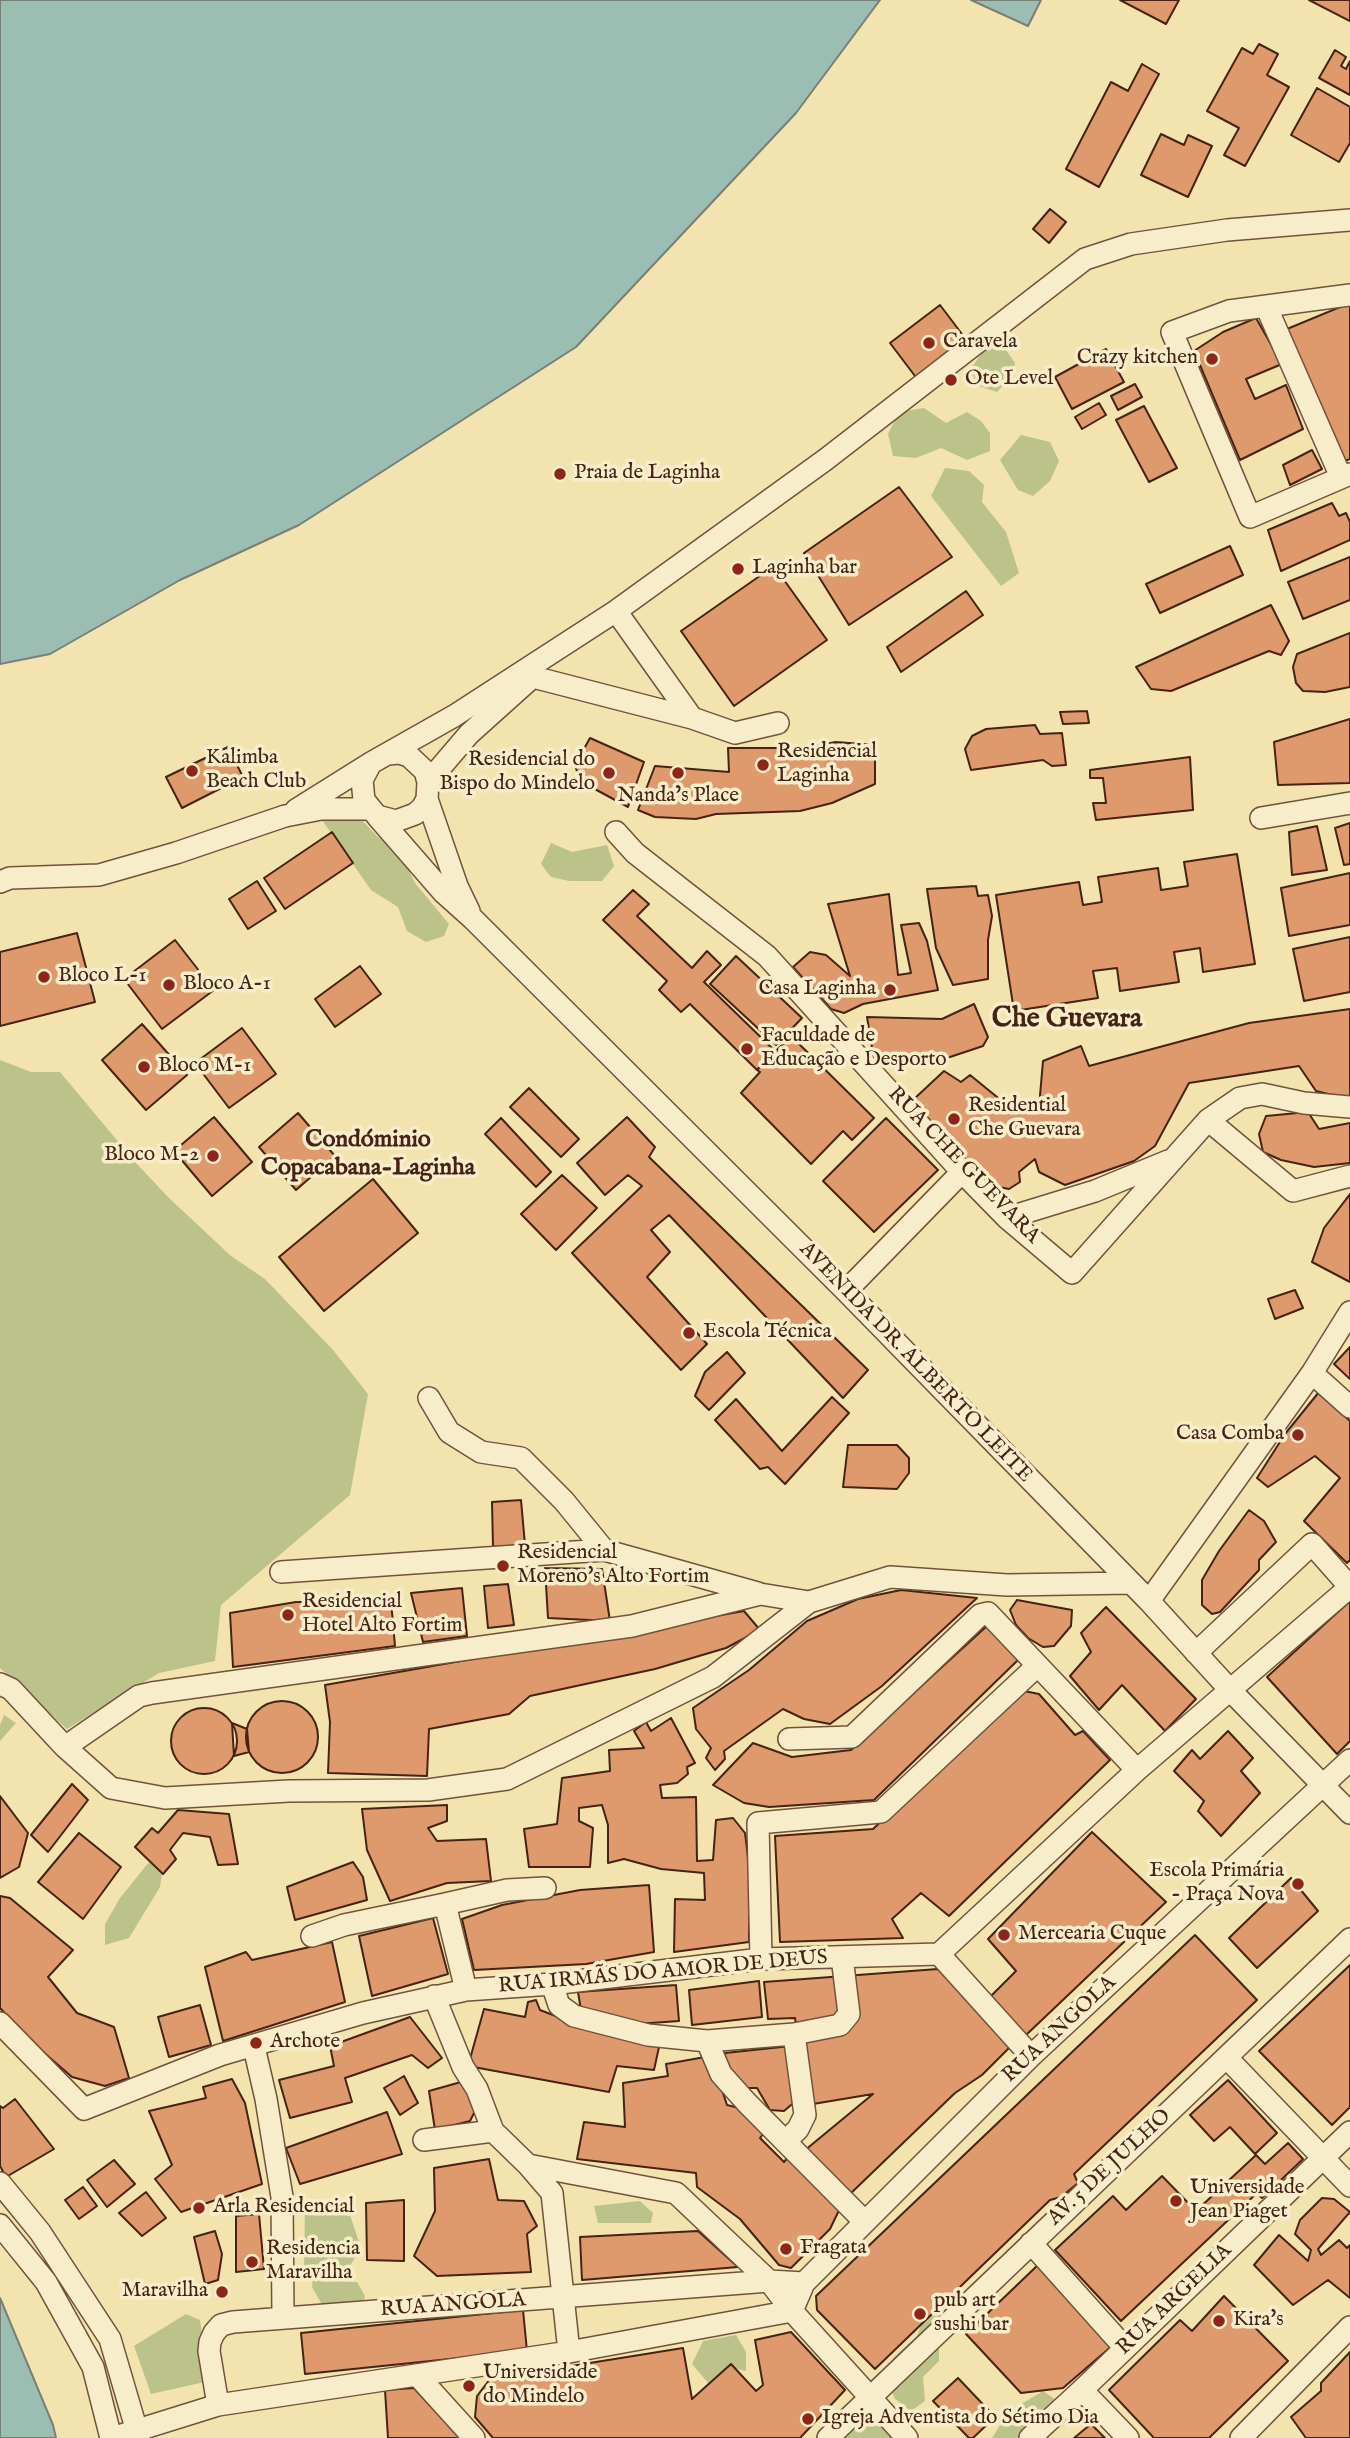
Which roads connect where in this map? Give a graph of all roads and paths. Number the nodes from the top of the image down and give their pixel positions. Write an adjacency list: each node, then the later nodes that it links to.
1 (1350, 220): 5 (street)
2 (1350, 295): 3 (street)
3 (1266, 306): 4 (street); 4 (street)
4 (1346, 475)
5 (616, 611): 6 (street); 8 (street)
6 (545, 659): 7 (street); 10 (street)
7 (533, 677): 8 (street); 11 (street)
8 (692, 718): 9 (street)
9 (778, 723)
10 (379, 758): 11 (street); 13 (street); 14 (street)
11 (428, 790): 13 (street); 18 (street, AVENIDA DR. ALBERTO LEITE)
12 (1350, 803): 15 (street)
13 (373, 812): 14 (street); 18 (street, AVENIDA DR. ALBERTO LEITE)
14 (285, 816): 17 (street)
15 (1261, 818)
16 (616, 832): 22 (street, RUA CHE GUEVARA)
17 (0, 882)
18 (473, 919): 25 (street, AVENIDA DR. ALBERTO LEITE)
19 (1350, 1107): 20 (street, RUA CHE GUEVARA)
20 (1208, 1120): 21 (street, RUA CHE GUEVARA); 23 (street)
21 (1173, 1159): 24 (street); 24 (street, RUA CHE GUEVARA)
22 (962, 1172): 24 (street, RUA CHE GUEVARA); 25 (street)
23 (1350, 1176)
24 (1007, 1218)
25 (846, 1291): 32 (street, AVENIDA DR. ALBERTO LEITE)
26 (1350, 1312): 27 (street)
27 (1312, 1373): 29 (street); 35 (street)
28 (429, 1398): 30 (street)
29 (1350, 1408)
30 (604, 1550): 31 (street); 34 (street)
31 (281, 1572)
32 (1130, 1583): 35 (street, AVENIDA DR. ALBERTO LEITE); 36 (street)
33 (1350, 1587): 37 (street); 40 (street)
34 (760, 1594): 36 (street); 42 (street)
35 (1149, 1601): 37 (street, AVENIDA DR. ALBERTO LEITE)
36 (809, 1602): 42 (street)
37 (1196, 1653): 40 (street, AVENIDA DR. ALBERTO LEITE)
38 (1037, 1666): 41 (street); 44 (street); 53 (street)
39 (0, 1684): 42 (street)
40 (1231, 1691): 44 (street); 45 (street, AVENIDA DR. ALBERTO LEITE)
41 (789, 1739)
42 (65, 1747)
43 (1350, 1760): 45 (street, RUA ANGOLA)
44 (1137, 1770): 51 (street)
45 (1323, 1785): 46 (street, AVENIDA DR. ALBERTO LEITE); 61 (street, RUA ANGOLA)
46 (1350, 1814)
47 (545, 1888): 48 (street)
48 (445, 1904): 49 (street); 55 (street)
49 (312, 1936)
50 (1350, 1939): 62 (street, AV. 5 DE JULHO)
51 (939, 1954): 52 (street, RUA IRMÃS DO AMOR DE DEUS); 61 (street)
52 (842, 1957): 53 (street, RUA IRMÃS DO AMOR DE DEUS); 58 (street)
53 (761, 1959): 54 (street, RUA IRMÃS DO AMOR DE DEUS)
54 (552, 1983): 55 (street, RUA IRMÃS DO AMOR DE DEUS); 59 (street)
55 (466, 1990): 56 (street, RUA IRMÃS DO AMOR DE DEUS)
56 (434, 1996): 60 (street, RUA IRMÃS DO AMOR DE DEUS); 63 (street)
57 (0, 2023): 60 (street, RUA IRMÃS DO AMOR DE DEUS)
58 (794, 2034): 59 (street); 66 (street)
59 (707, 2041): 66 (street)
60 (254, 2047): 78 (street)
61 (1031, 2056): 71 (street, RUA ANGOLA)
62 (1227, 2058): 67 (street); 73 (street, AV. 5 DE JULHO)
63 (493, 2131): 65 (street); 68 (street)
64 (1350, 2132): 67 (street, RUA ARGELIA)
65 (424, 2140)
66 (786, 2141): 71 (street)
67 (1323, 2158): 70 (street); 80 (street, RUA ARGELIA)
68 (528, 2165): 74 (street); 76 (street)
69 (0, 2183): 86 (street)
70 (1350, 2186)
71 (865, 2222): 75 (street, RUA ANGOLA)
72 (0, 2225): 87 (street)
73 (1031, 2243): 80 (street); 84 (street, AV. 5 DE JULHO)
74 (769, 2281): 75 (street, RUA ANGOLA); 76 (street, RUA ANGOLA); 77 (street)
75 (804, 2283): 77 (street, RUA ANGOLA)
76 (562, 2298): 78 (street, RUA ANGOLA); 81 (street)
77 (792, 2311): 81 (street); 84 (street)
78 (284, 2317): 85 (street, RUA ANGOLA)
79 (1350, 2327): 93 (street)
80 (1125, 2348): 83 (street, RUA ARGELIA)
81 (569, 2352): 82 (street)
82 (417, 2375): 85 (street); 88 (street)
83 (1082, 2390): 91 (street, RUA ARGELIA); 92 (street)
84 (871, 2399): 89 (street, AV. 5 DE JULHO); 90 (street)
85 (218, 2405): 86 (street)
86 (139, 2434): 87 (street)
87 (112, 2438)
88 (474, 2438)
89 (828, 2438)
90 (907, 2438)
91 (1030, 2438)
92 (1128, 2438)
93 (1241, 2438)

